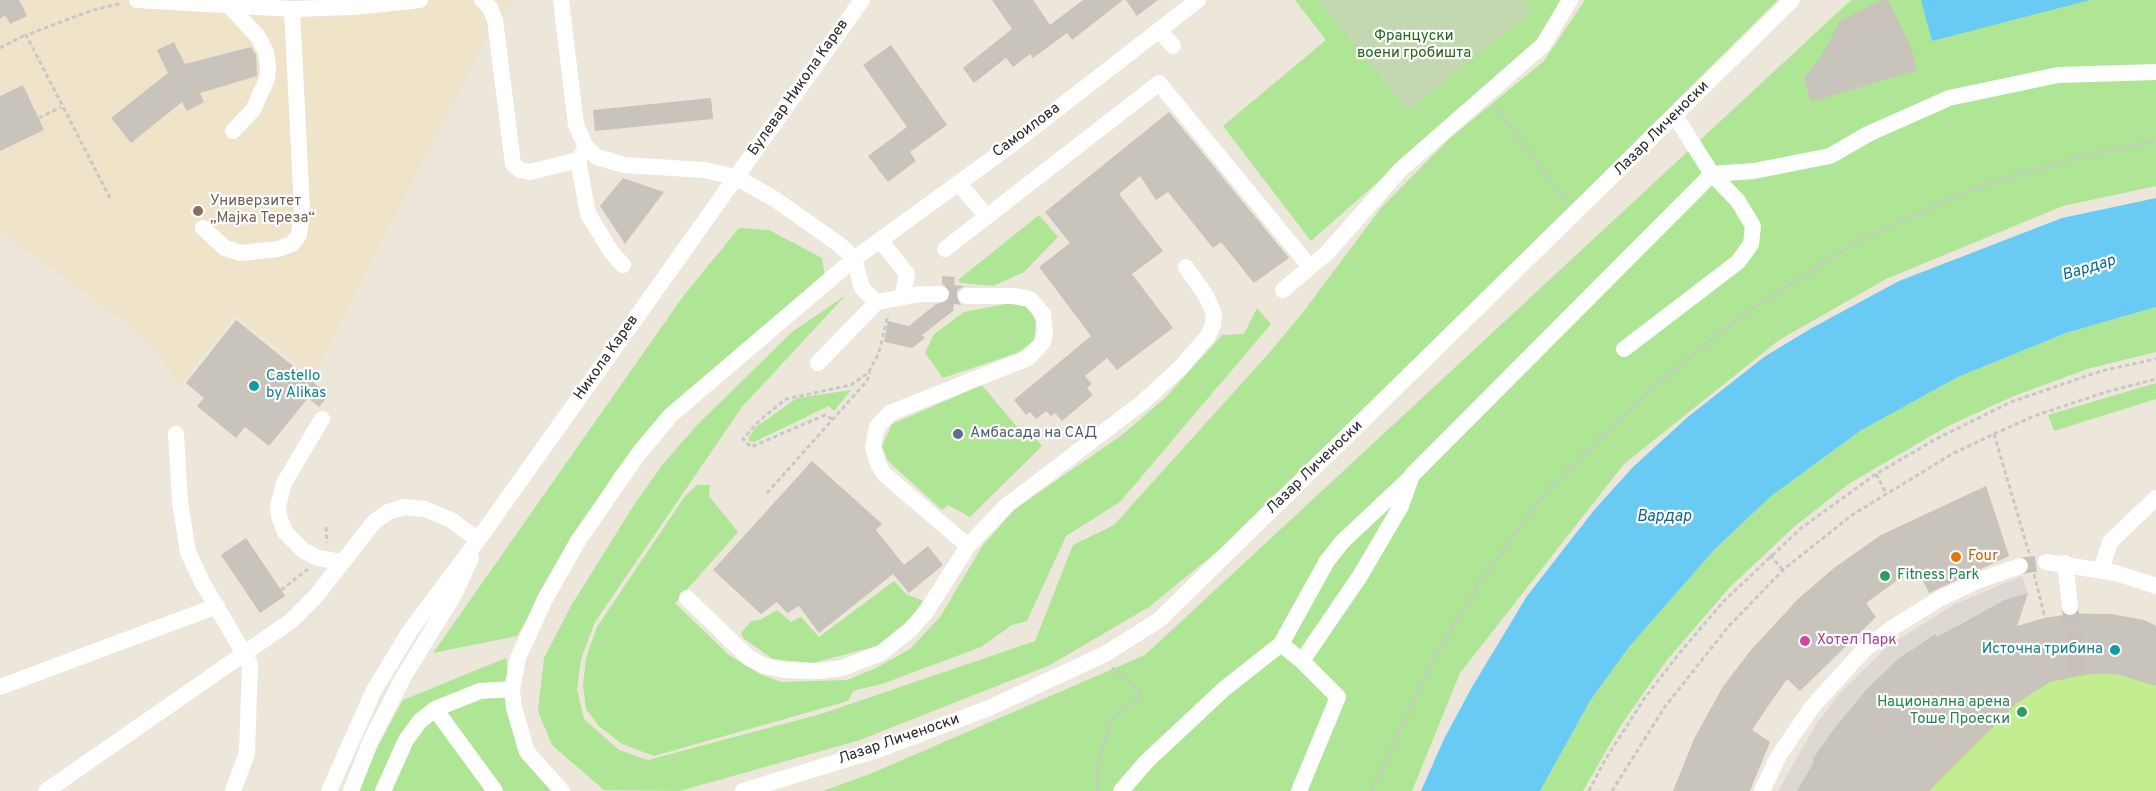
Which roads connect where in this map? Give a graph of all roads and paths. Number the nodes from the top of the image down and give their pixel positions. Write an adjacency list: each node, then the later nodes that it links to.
1 (135, 0): 9 (street); 12 (path)
2 (420, 0): 10 (street)
3 (482, 0): 22 (street)
4 (561, 0): 22 (street)
5 (862, 0): 24 (street, Булевар Никола Карев)
6 (1198, 0): 11 (street, Самоилова)
7 (1570, 0): 16 (street)
8 (1792, 0): 18 (street, Лазар Личеноски)
9 (228, 4): 10 (street); 20 (street)
10 (292, 9): 29 (street)
11 (1160, 30): 13 (street); 25 (street, Самоилова)
12 (26, 35): 14 (path); 17 (path)
13 (1173, 46)
14 (0, 48)
15 (2156, 72): 23 (street)
16 (1486, 94): 27 (path); 35 (street)
17 (62, 106): 19 (path); 26 (path)
18 (1675, 116): 23 (street); 27 (street, Лазар Личеноски)
19 (39, 118)
20 (233, 131)
21 (2156, 141): 91 (path)
22 (582, 153): 24 (street); 33 (street)
23 (1712, 174): 41 (street); 51 (street)
24 (736, 177): 32 (street); 56 (street, Никола Карев)
25 (958, 183): 28 (street); 30 (street, Самоилова)
26 (110, 198)
27 (1576, 214): 87 (street, Лазар Личеноски)
28 (986, 215): 31 (street); 35 (street)
29 (202, 228)
30 (880, 240): 32 (street, Самоилова); 39 (street)
31 (945, 249)
32 (854, 259): 40 (street); 78 (street)
33 (623, 264)
34 (1186, 267): 57 (street)
35 (1310, 267): 36 (street)
36 (1283, 290)
37 (941, 294): 39 (street)
38 (966, 296): 57 (street)
39 (903, 297): 40 (street); 42 (path)
40 (877, 302): 44 (street)
41 (1624, 349)
42 (879, 353): 47 (path); 47 (path)
43 (2156, 359): 50 (path)
44 (818, 363)
45 (2156, 379): 49 (path)
46 (322, 419): 60 (street)
47 (832, 419): 52 (path)
48 (177, 434): 70 (street)
49 (1994, 434): 53 (path); 72 (path)
50 (1876, 474): 53 (path); 59 (path)
51 (1412, 475): 73 (street); 75 (street)
52 (767, 493)
53 (1886, 493): 65 (path)
54 (2156, 498): 66 (street)
55 (326, 527): 58 (path)
56 (478, 540): 60 (street); 82 (street, Никола Карев); 83 (street, Никола Карев)
57 (968, 546): 69 (street)
58 (327, 547)
59 (1770, 555): 65 (path); 92 (path)
60 (342, 562): 74 (street)
61 (2046, 562): 62 (street)
62 (2065, 563): 66 (street); 71 (street)
63 (2019, 566): 94 (street)
64 (309, 568): 68 (path)
65 (1783, 570): 93 (path)
66 (2101, 570): 67 (street)
67 (2156, 586)
68 (281, 590)
69 (687, 598)
70 (217, 606): 74 (street); 77 (street)
71 (2070, 607)
72 (2045, 618)
73 (1281, 644): 75 (street); 89 (street)
74 (246, 653): 80 (street); 81 (street)
75 (1302, 661): 90 (street)
76 (1107, 663): 88 (path)
77 (0, 687)
78 (512, 689): 79 (street); 86 (street)
79 (435, 709): 84 (street); 85 (street)
80 (46, 791)
81 (233, 791)
82 (329, 791)
83 (351, 791)
84 (384, 791)
85 (495, 791)
86 (562, 791)
87 (742, 791)
88 (1098, 791)
89 (1121, 791)
90 (1299, 791)
91 (1372, 791)
92 (1589, 791)
93 (1612, 791)
94 (1762, 791)

